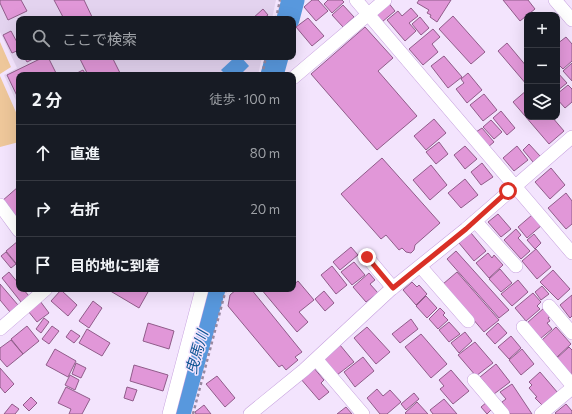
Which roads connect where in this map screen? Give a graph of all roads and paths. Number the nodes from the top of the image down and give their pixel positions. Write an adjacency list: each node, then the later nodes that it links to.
1 (280, 0): 6 (path)
2 (356, 0): 5 (street)
3 (385, 0): 5 (street)
4 (555, 0): 7 (street)
5 (369, 14): 10 (street); 12 (street)
6 (277, 16)
7 (572, 20)
8 (265, 60): 9 (path)
9 (263, 72)
10 (296, 75)
11 (572, 137): 12 (street)
12 (515, 186): 14 (street); 16 (street)
13 (0, 205): 15 (street)
14 (475, 220): 18 (street); 19 (street)
15 (16, 227)
16 (572, 253)
17 (367, 257): 20 (street)
18 (420, 266): 20 (street); 25 (street)
19 (516, 266)
20 (393, 288): 29 (street)
21 (43, 292): 27 (street)
22 (201, 292): 32 (street)
23 (225, 292): 33 (path)
24 (549, 306): 28 (street)
25 (468, 321)
26 (523, 327): 31 (street)
27 (0, 329)
28 (572, 333)
29 (316, 359): 34 (street); 35 (street)
30 (474, 380): 36 (street)
31 (571, 392): 37 (street)
32 (169, 414)
33 (193, 414)
34 (250, 414)
35 (363, 414)
36 (503, 414)
37 (541, 414)

